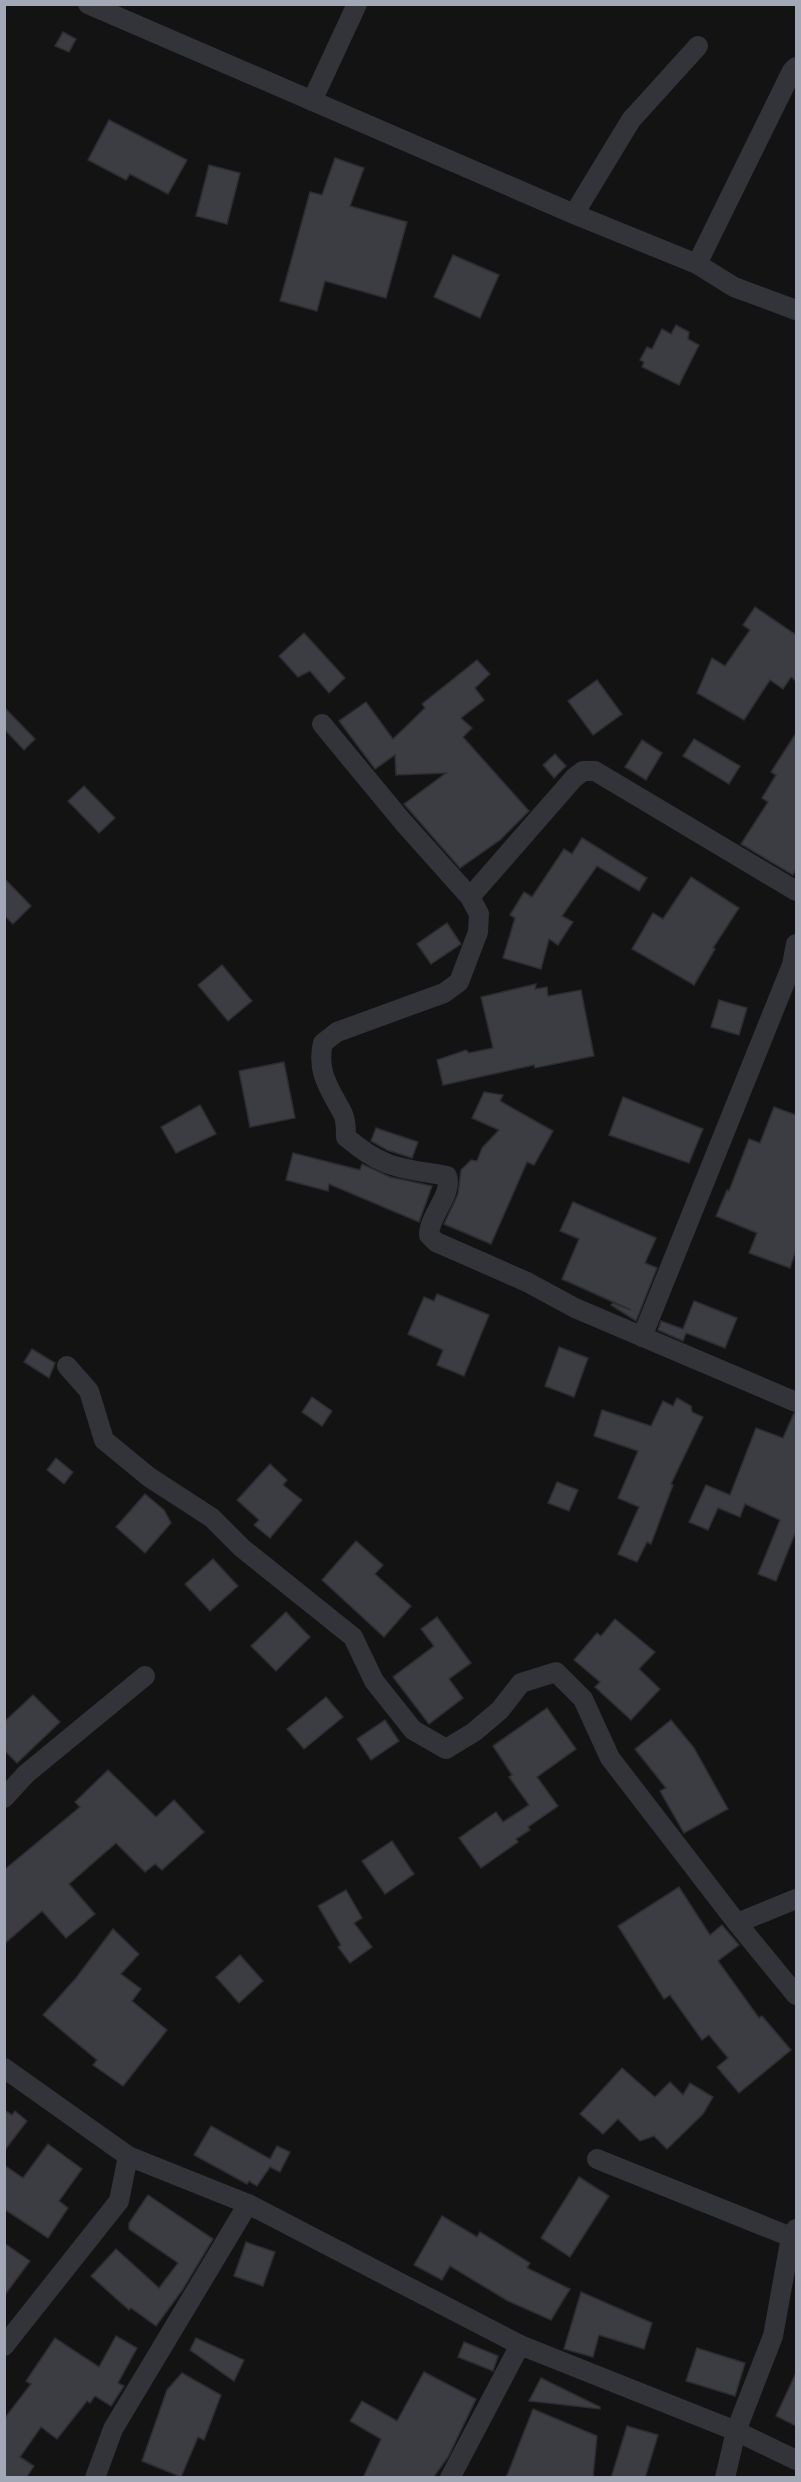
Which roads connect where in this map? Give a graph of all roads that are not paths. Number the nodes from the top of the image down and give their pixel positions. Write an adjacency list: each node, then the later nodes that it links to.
1 (88, 4): 5 (street)
2 (357, 4): 5 (street)
3 (698, 46): 6 (street)
4 (796, 67): 7 (street)
5 (312, 101): 6 (street)
6 (574, 214): 7 (street)
7 (697, 264): 8 (street)
8 (796, 310)
9 (322, 724): 11 (street)
10 (796, 891): 11 (street)
11 (470, 897): 13 (street)
12 (796, 944): 13 (street)
13 (642, 1337): 15 (street)
14 (67, 1366): 19 (street)
15 (796, 1402)
16 (145, 1676): 17 (street)
17 (4, 1798)
18 (796, 1899): 19 (street)
19 (737, 1923): 20 (street)
20 (796, 1995)
21 (4, 2068): 22 (street)
22 (128, 2156): 24 (street); 27 (street)
23 (597, 2159): 25 (street)
24 (248, 2204): 26 (street); 30 (street)
25 (795, 2235): 28 (street)
26 (520, 2345): 28 (street); 31 (street)
27 (4, 2346)
28 (736, 2431): 29 (street); 32 (street)
29 (796, 2460)
30 (95, 2478)
31 (450, 2478)
32 (725, 2478)

